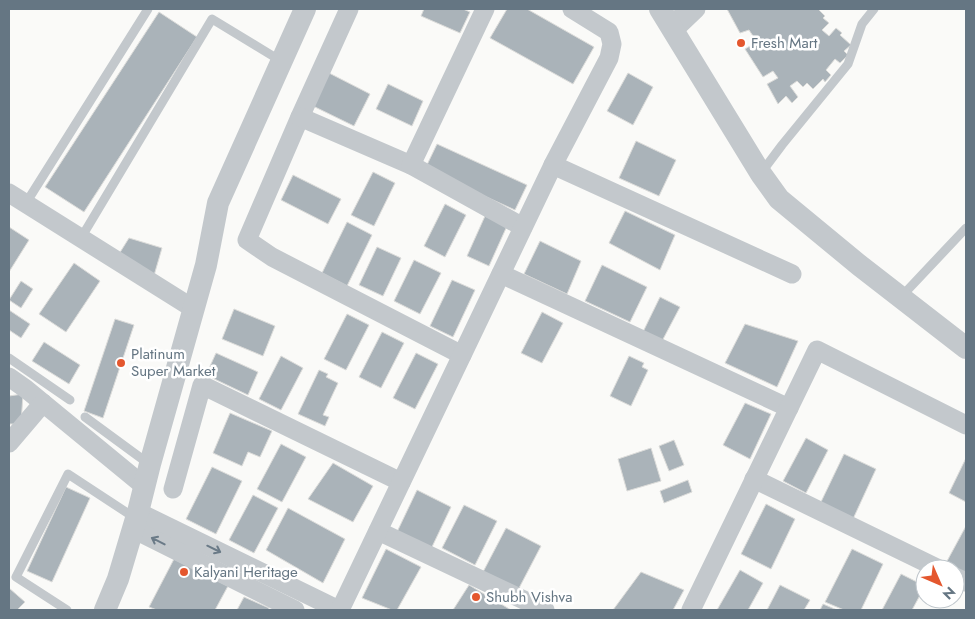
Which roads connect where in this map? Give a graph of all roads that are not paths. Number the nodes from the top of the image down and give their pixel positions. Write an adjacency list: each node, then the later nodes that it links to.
1 (148, 9): 15 (lane)
2 (305, 9): 9 (street)
3 (349, 9): 10 (street)
4 (486, 9): 11 (street)
5 (572, 9): 12 (street)
6 (696, 9): 8 (street)
7 (874, 9): 13 (lane)
8 (671, 18): 13 (street)
9 (281, 61): 18 (lane); 22 (street)
10 (300, 117): 11 (street); 24 (street)
11 (411, 165): 16 (street)
12 (553, 165): 16 (street); 20 (street)
13 (761, 174): 21 (street)
14 (9, 192): 15 (street)
15 (26, 203): 18 (street)
16 (523, 227): 19 (street)
17 (966, 228): 21 (lane)
18 (81, 238): 22 (street)
19 (501, 274): 24 (street); 29 (street)
20 (792, 274)
21 (901, 297): 23 (street)
22 (194, 309): 33 (street)
23 (966, 348)
24 (462, 355): 35 (street)
25 (9, 358): 27 (lane)
26 (9, 377): 28 (street)
27 (70, 400)
28 (44, 403): 32 (street); 33 (street)
29 (789, 408): 31 (street); 34 (street)
30 (85, 417): 33 (lane)
31 (966, 425)
32 (9, 443)
33 (147, 475): 37 (street)
34 (754, 479): 39 (street); 45 (street)
35 (401, 482): 36 (street); 38 (street)
36 (174, 488)
37 (136, 519): 40 (lane); 41 (street); 42 (street, one-way to 37); 43 (street, one-way to 43)
38 (378, 531): 43 (street); 44 (street)
39 (918, 559)
40 (67, 610)
41 (104, 610)
42 (295, 610)
43 (339, 610)
44 (545, 610)
45 (690, 610)

